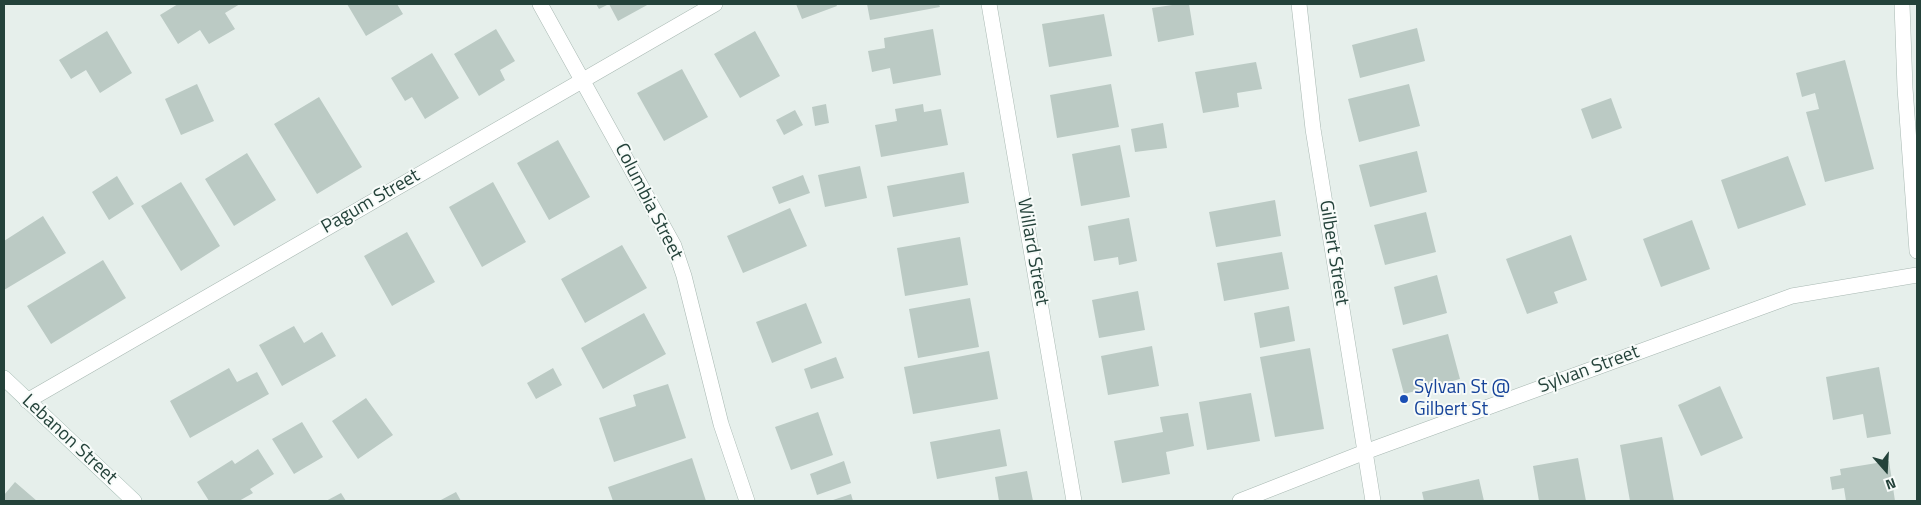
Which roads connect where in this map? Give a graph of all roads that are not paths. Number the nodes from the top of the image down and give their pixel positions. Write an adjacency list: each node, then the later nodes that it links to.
1 (540, 4): 6 (street, Columbia Street)
2 (715, 4): 6 (street, Pagum Street)
3 (989, 4): 14 (street, Willard Street)
4 (1300, 4): 11 (street, Gilbert Street)
5 (1902, 4): 7 (street)
6 (583, 80): 10 (street, Pagum Street); 13 (street, Columbia Street)
7 (1917, 251)
8 (1917, 275): 11 (street, Sylvan Street)
9 (4, 378): 10 (street, Lebanon Street)
10 (27, 401): 12 (street, Lebanon Street)
11 (1365, 452): 15 (street, Sylvan Street); 16 (street, Gilbert Street)
12 (134, 501)
13 (747, 501)
14 (1074, 501)
15 (1240, 501)
16 (1373, 501)

